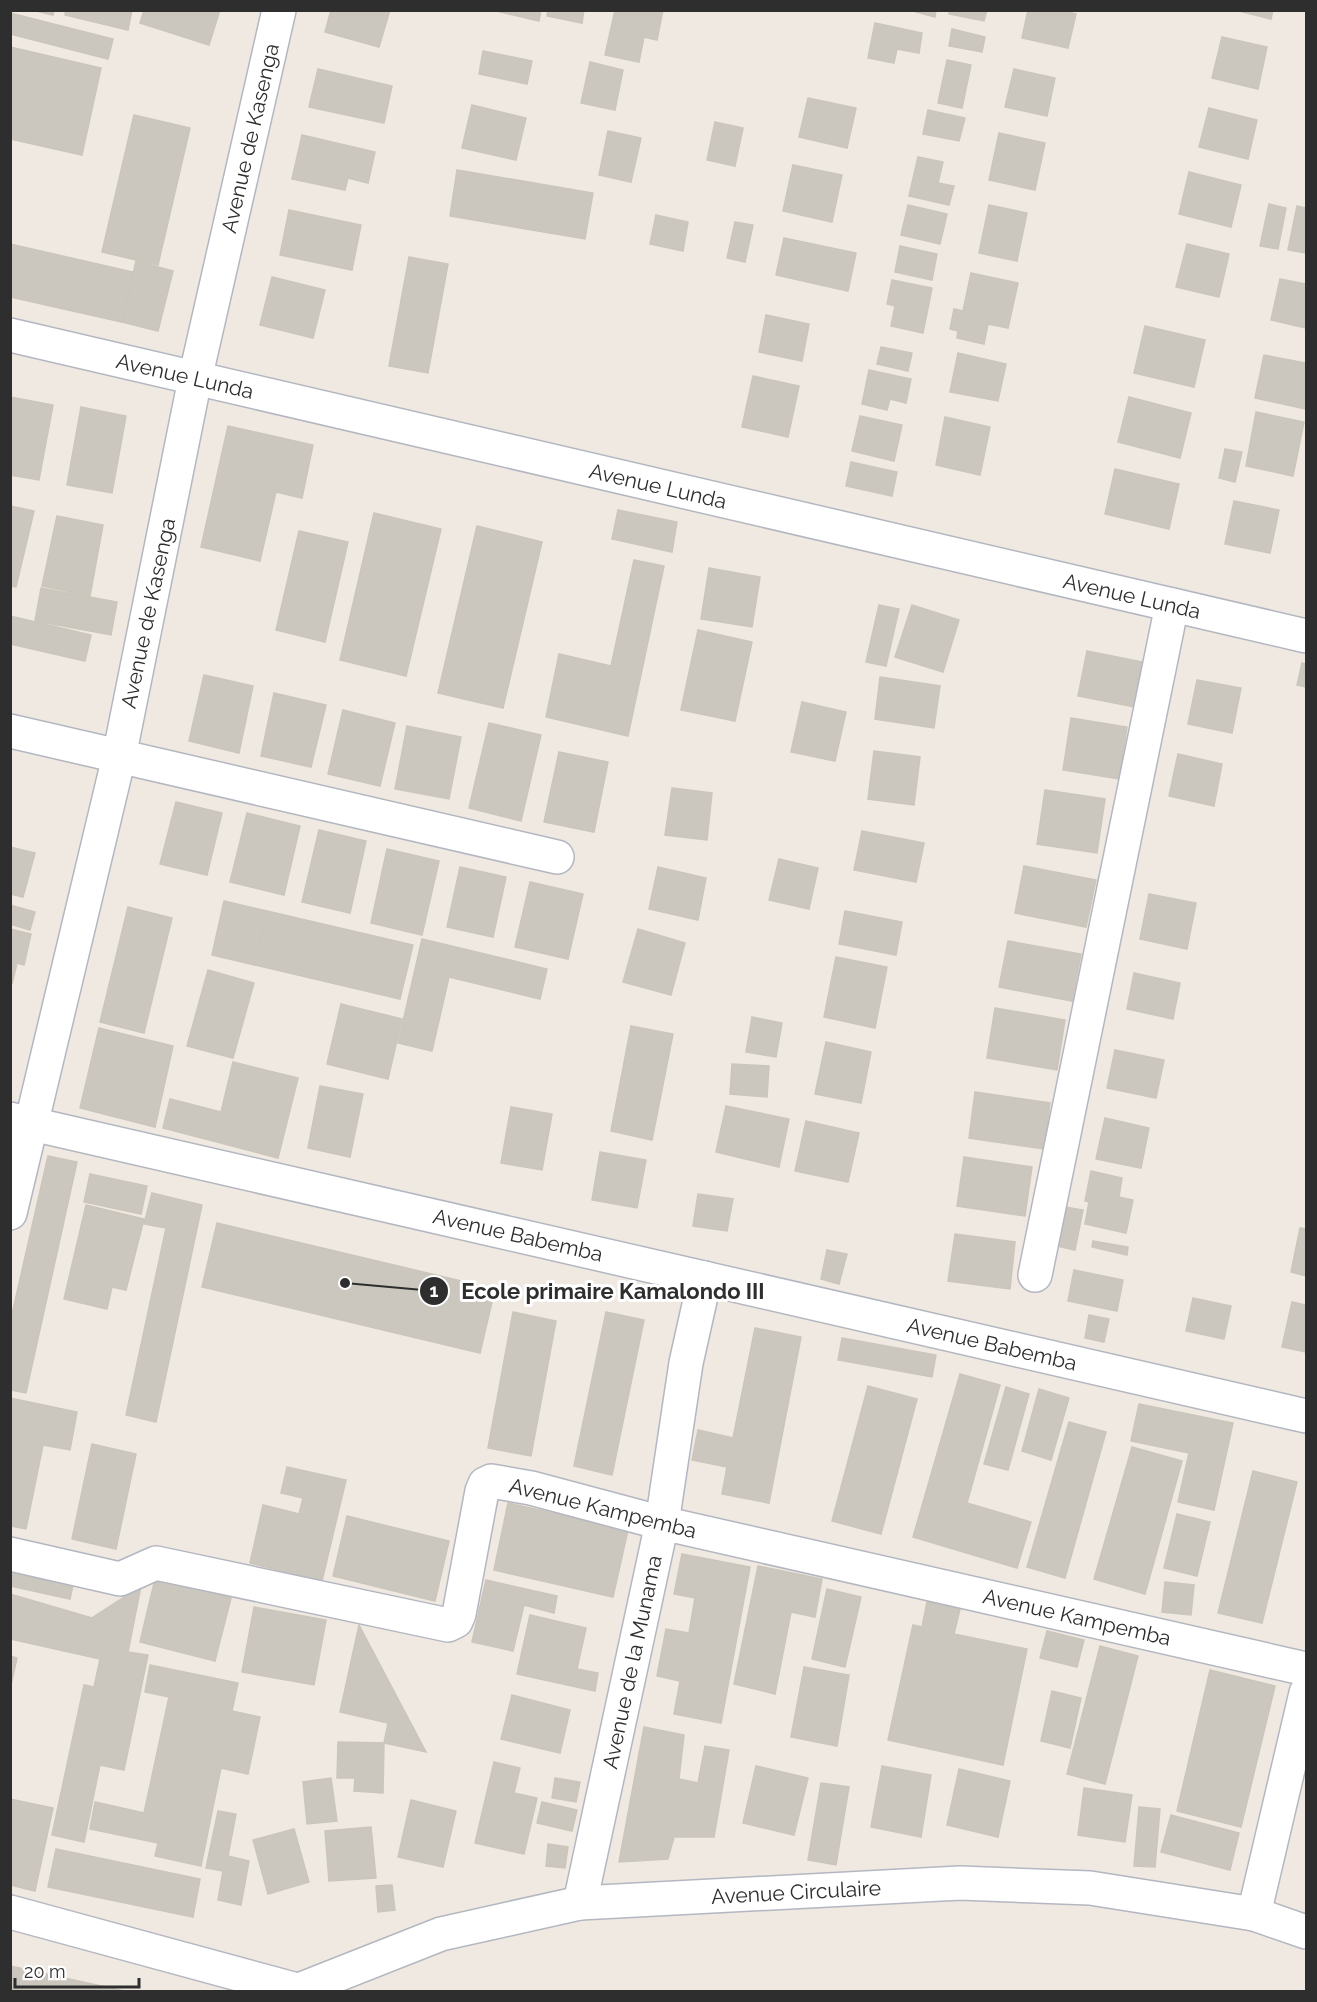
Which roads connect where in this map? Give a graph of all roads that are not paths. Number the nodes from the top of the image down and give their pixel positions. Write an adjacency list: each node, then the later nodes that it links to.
1 (279, 10): 3 (street, Avenue de Kasenga)
2 (10, 336): 3 (street, Avenue Lunda)
3 (195, 379): 4 (street, Avenue Lunda); 7 (street, Avenue de Kasenga)
4 (1172, 605): 5 (street, Avenue Lunda); 11 (street)
5 (1306, 636)
6 (10, 731): 7 (street)
7 (119, 757): 8 (street); 9 (street, Avenue de Kasenga)
8 (557, 857)
9 (21, 1121): 10 (street, Avenue de Kasenga); 12 (street, Avenue Babemba)
10 (10, 1214)
11 (1035, 1275)
12 (705, 1278): 13 (street, Avenue Babemba); 14 (street, Avenue de la Munama)
13 (1306, 1416)
14 (662, 1523): 15 (street, Avenue Kampemba); 16 (street, Avenue Kampemba); 18 (street, Avenue de la Munama)
15 (10, 1554)
16 (1306, 1669)
17 (1306, 1694): 20 (street)
18 (580, 1903): 20 (street, Avenue Circulaire); 22 (street, Avenue Circulaire)
19 (10, 1912): 22 (street)
20 (1254, 1914): 21 (street, Avenue Circulaire)
21 (1306, 1932)
22 (295, 1991)

